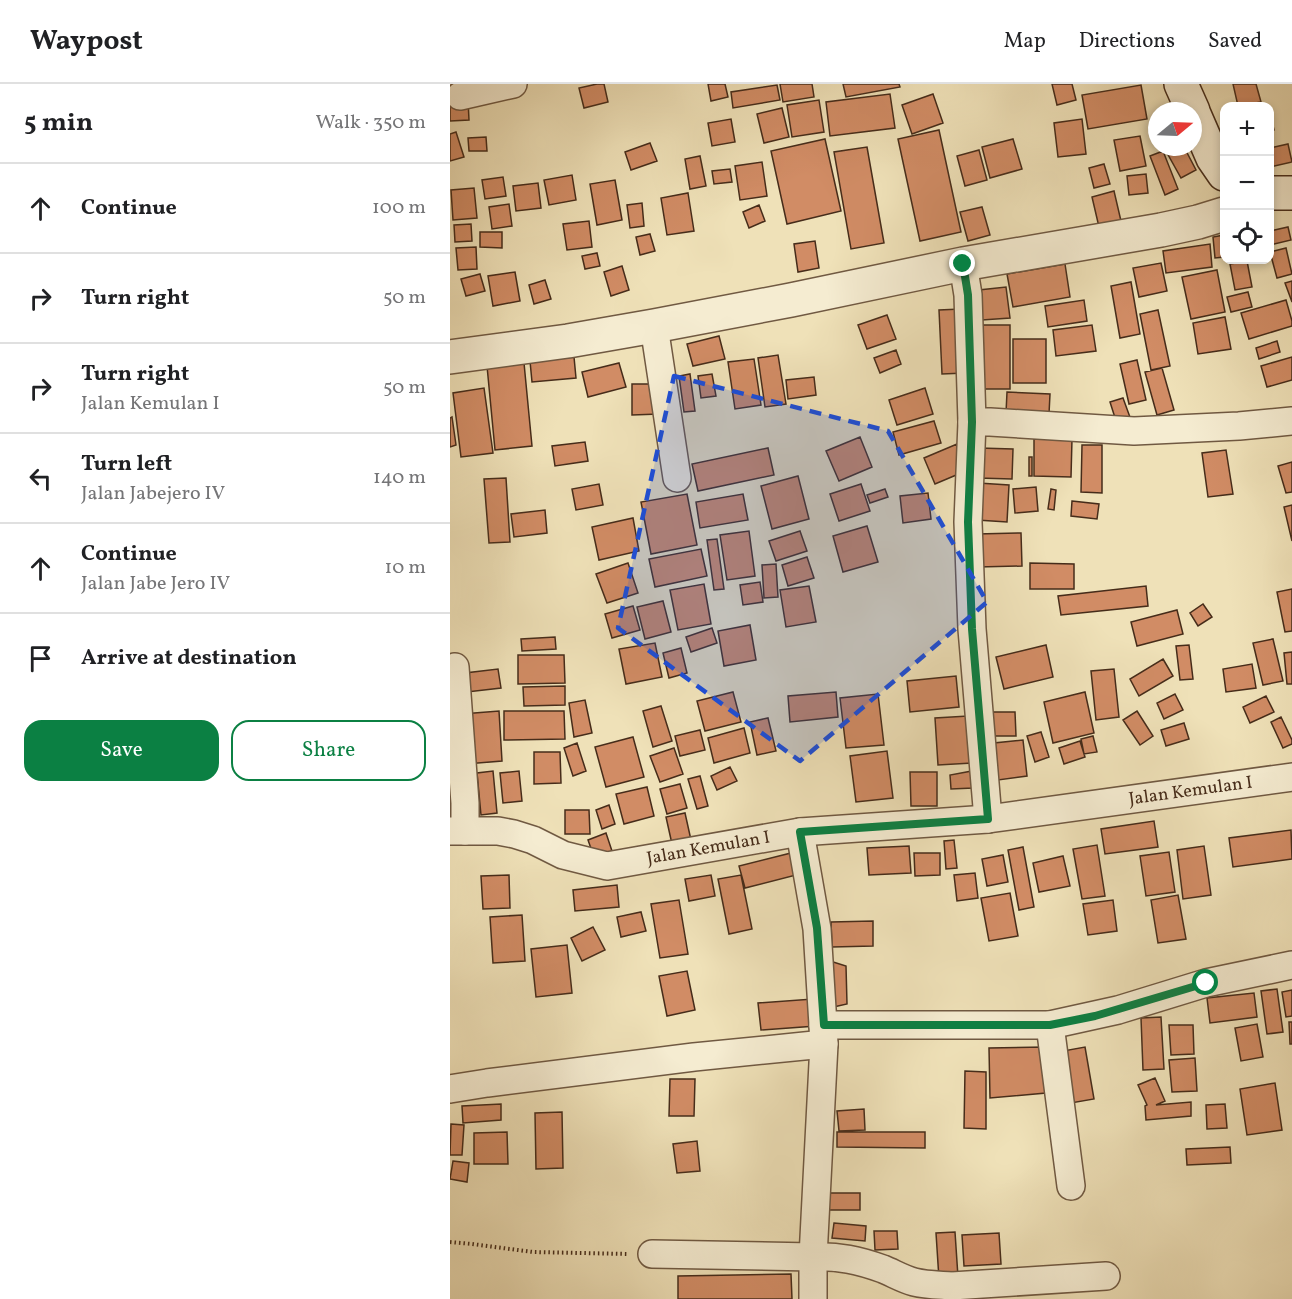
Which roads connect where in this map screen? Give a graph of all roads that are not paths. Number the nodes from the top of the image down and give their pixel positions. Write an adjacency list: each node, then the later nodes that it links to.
1 (513, 84): 3 (street)
2 (1181, 84): 4 (street)
3 (460, 96)
4 (1189, 102)
5 (1202, 132): 6 (street)
6 (1220, 168)
7 (1274, 193): 8 (street)
8 (1292, 193)
9 (1220, 215): 10 (street)
10 (966, 280): 11 (street); 14 (street)
11 (654, 326): 12 (street); 15 (street)
12 (450, 357)
13 (1292, 421): 14 (street)
14 (972, 422): 18 (street)
15 (677, 478)
16 (455, 667): 19 (street)
17 (1292, 777): 18 (street, Jalan Kemulan I)
18 (988, 819): 20 (street, Jalan Kemulan I)
19 (457, 831): 20 (street, Jalan Kemulan I)
20 (800, 832): 23 (street)
21 (1292, 965): 22 (street)
22 (1050, 1025): 23 (street); 25 (street)
23 (824, 1034): 24 (street); 27 (street)
24 (450, 1089)
25 (1071, 1186)
26 (652, 1254): 27 (street)
27 (813, 1257): 28 (street); 29 (street)
28 (1106, 1276)
29 (813, 1299)

